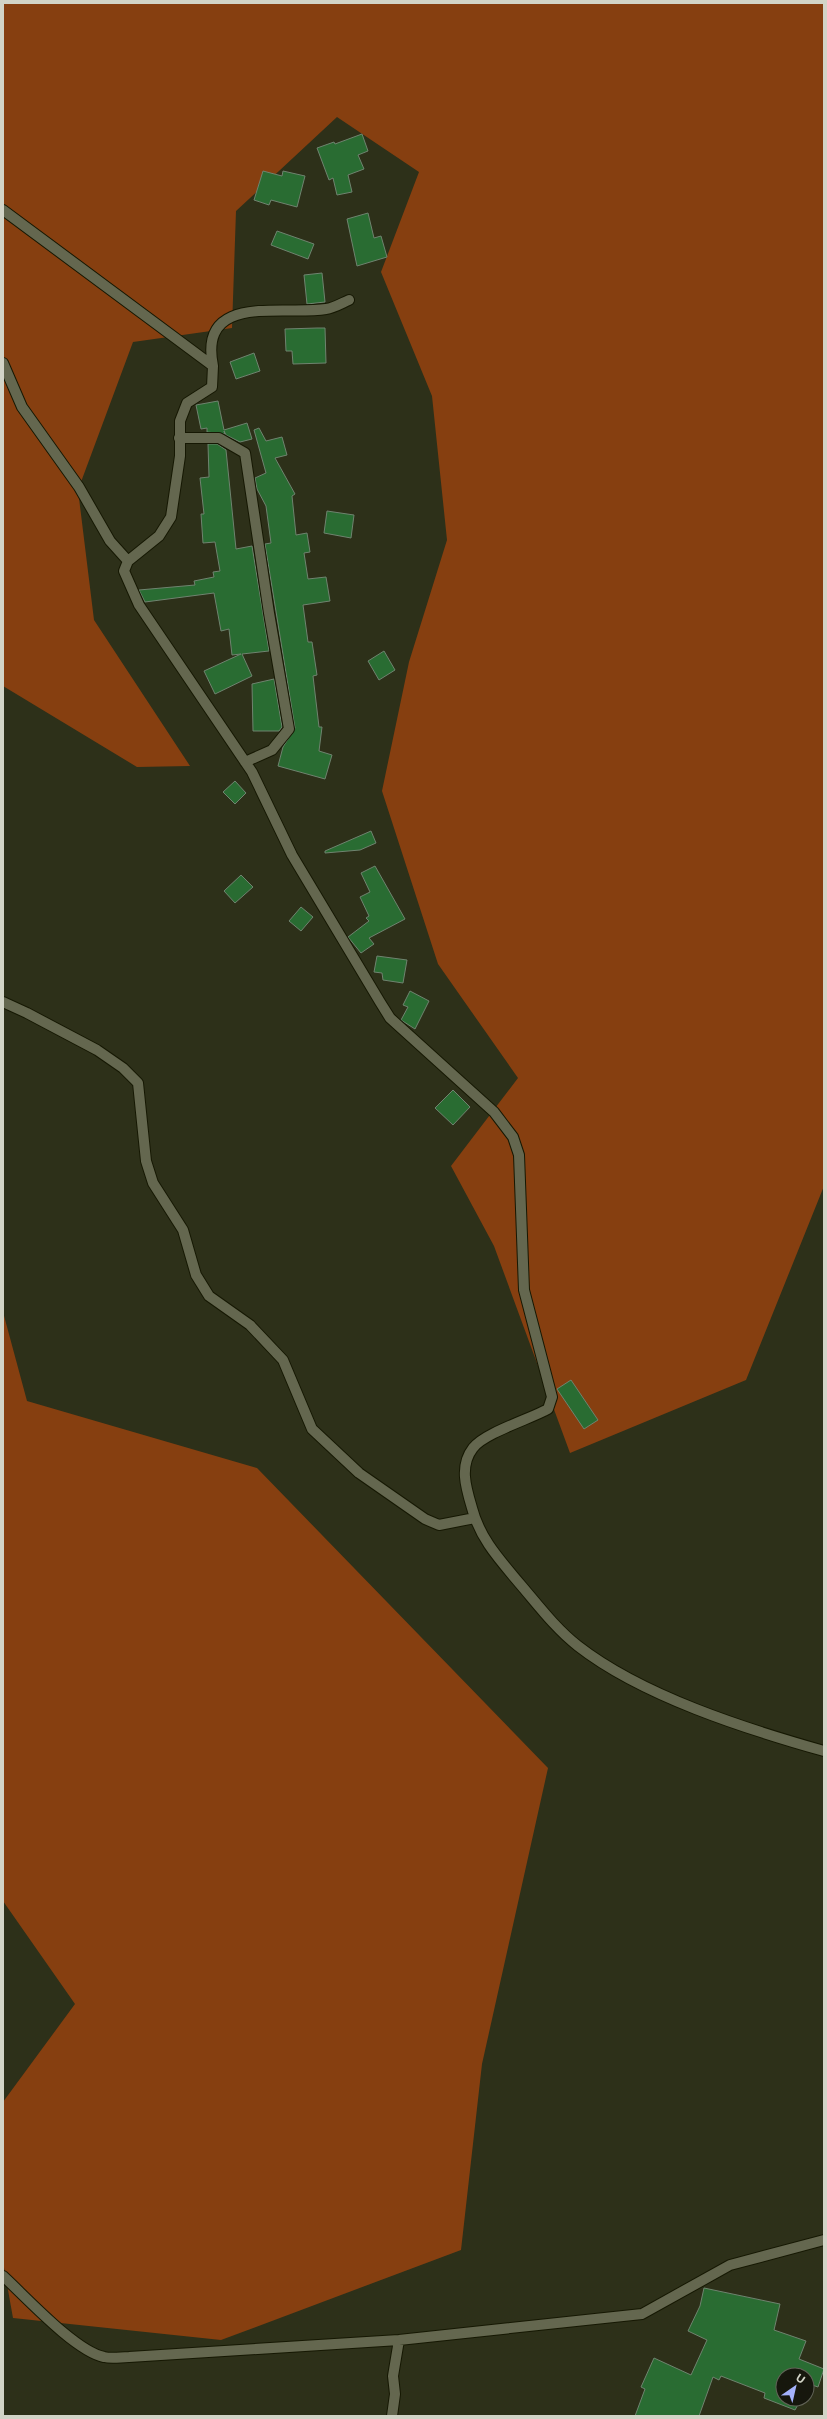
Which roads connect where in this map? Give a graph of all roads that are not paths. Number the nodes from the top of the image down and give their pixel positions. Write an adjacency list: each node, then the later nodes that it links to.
1 (3, 210): 4 (street)
2 (349, 300): 4 (street)
3 (3, 363): 6 (street)
4 (213, 366): 5 (street)
5 (178, 438): 6 (street); 7 (street)
6 (128, 560): 7 (street)
7 (245, 762): 9 (street)
8 (3, 1002): 9 (street)
9 (475, 1518): 10 (street)
10 (824, 1751)
11 (824, 2240): 13 (street)
12 (3, 2276): 13 (street)
13 (399, 2340): 14 (street)
14 (392, 2416)

